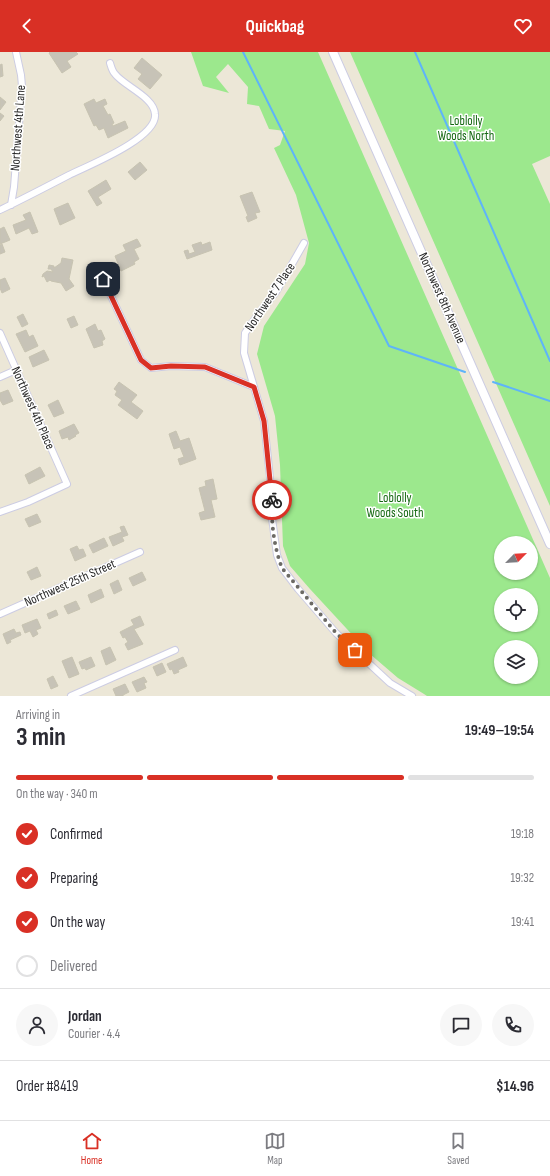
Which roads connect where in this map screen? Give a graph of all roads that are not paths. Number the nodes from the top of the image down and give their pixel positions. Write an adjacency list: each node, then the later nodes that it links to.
1 (16, 52): 4 (street, Northwest 4th Lane)
2 (334, 52): 13 (street, Northwest 8th Avenue)
3 (110, 63): 4 (street)
4 (11, 205): 5 (street)
5 (0, 210)
6 (304, 243): 11 (street, Northwest 7 Place)
7 (103, 279): 11 (street)
8 (0, 333): 9 (street, Northwest 4th Place)
9 (16, 370): 10 (street); 12 (street, Northwest 4th Place)
10 (0, 377)
11 (254, 387): 18 (street, Northwest 7 Place)
12 (0, 512)
13 (550, 544)
14 (140, 552): 15 (street, Northwest 25th Street)
15 (0, 614)
16 (175, 650): 17 (street)
17 (71, 696)
18 (412, 696)

